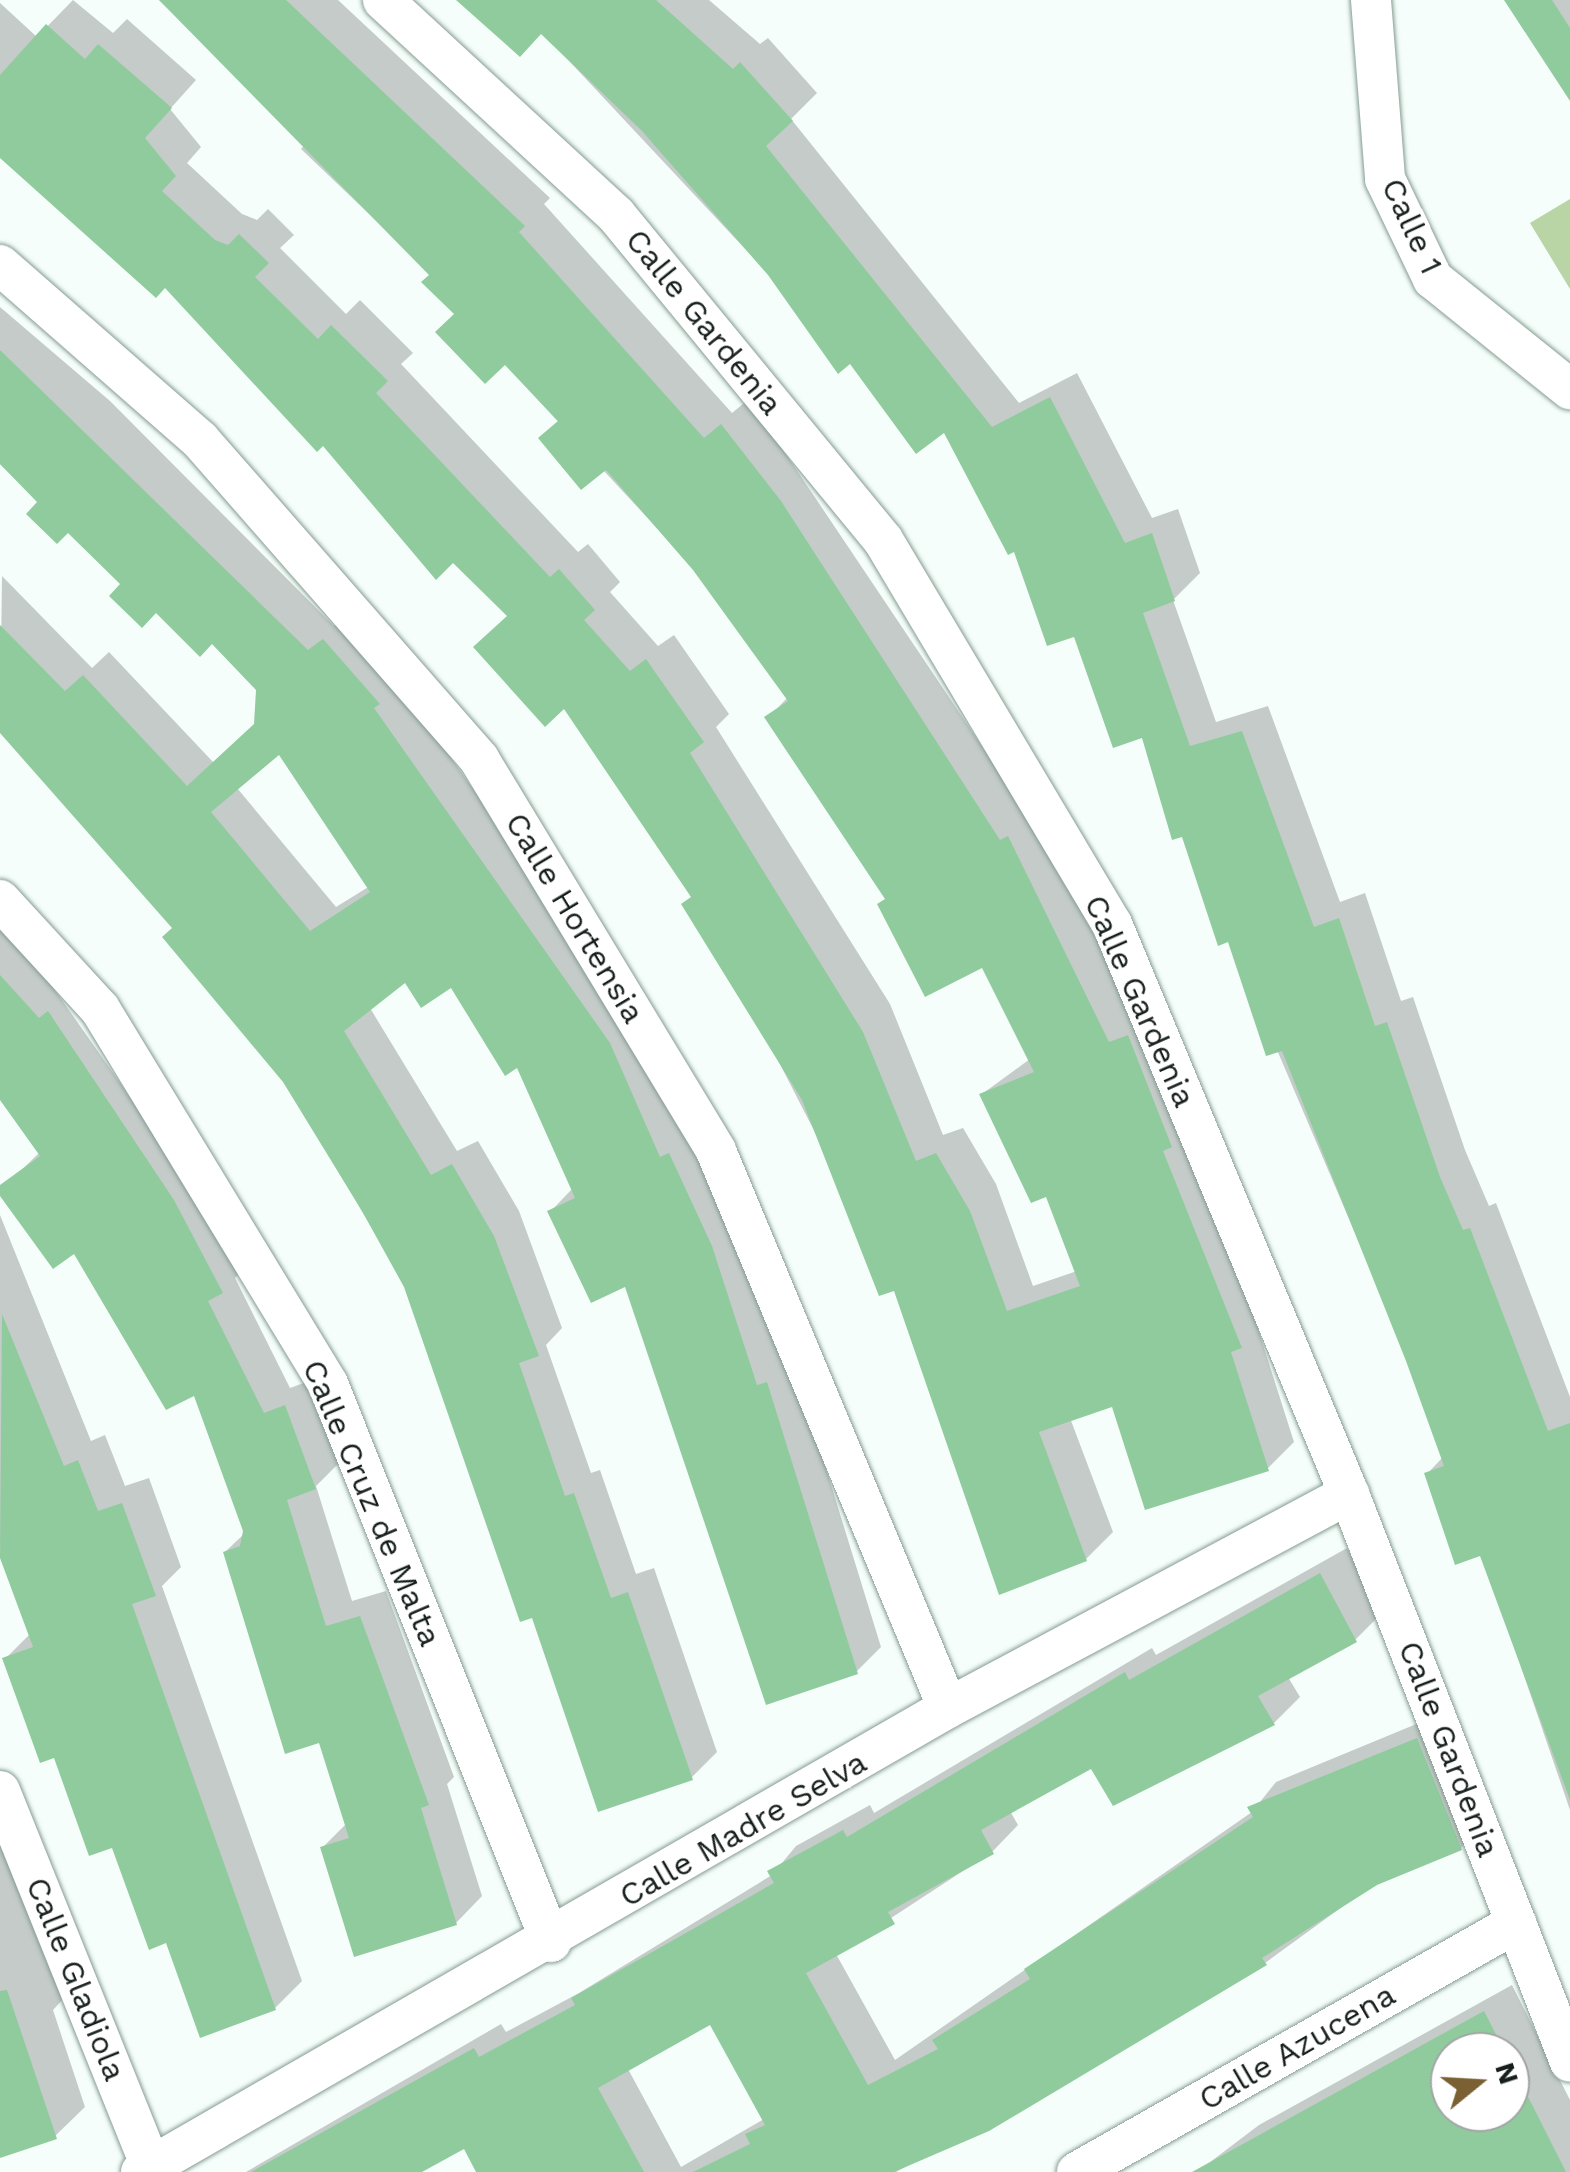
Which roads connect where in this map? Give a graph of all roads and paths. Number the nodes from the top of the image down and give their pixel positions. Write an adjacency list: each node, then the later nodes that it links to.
1 (384, 0): 6 (street, Calle Gardenia)
2 (1371, 0): 4 (street, Calle 1)
3 (0, 265): 7 (street, Calle Hortensia)
4 (1570, 390)
5 (0, 900): 10 (street, Calle Cruz de Malta)
6 (1349, 1494): 7 (street, Calle Madre Selva); 9 (street, Calle Gardenia)
7 (948, 1708): 10 (street, Calle Madre Selva)
8 (0, 1791): 12 (street, Calle Gladiola)
9 (1516, 1923): 11 (street, Calle Gardenia); 13 (street, Calle Azucena)
10 (551, 1942): 12 (street, Calle Madre Selva)
11 (1570, 2062)
12 (146, 2170)
13 (1077, 2172)

